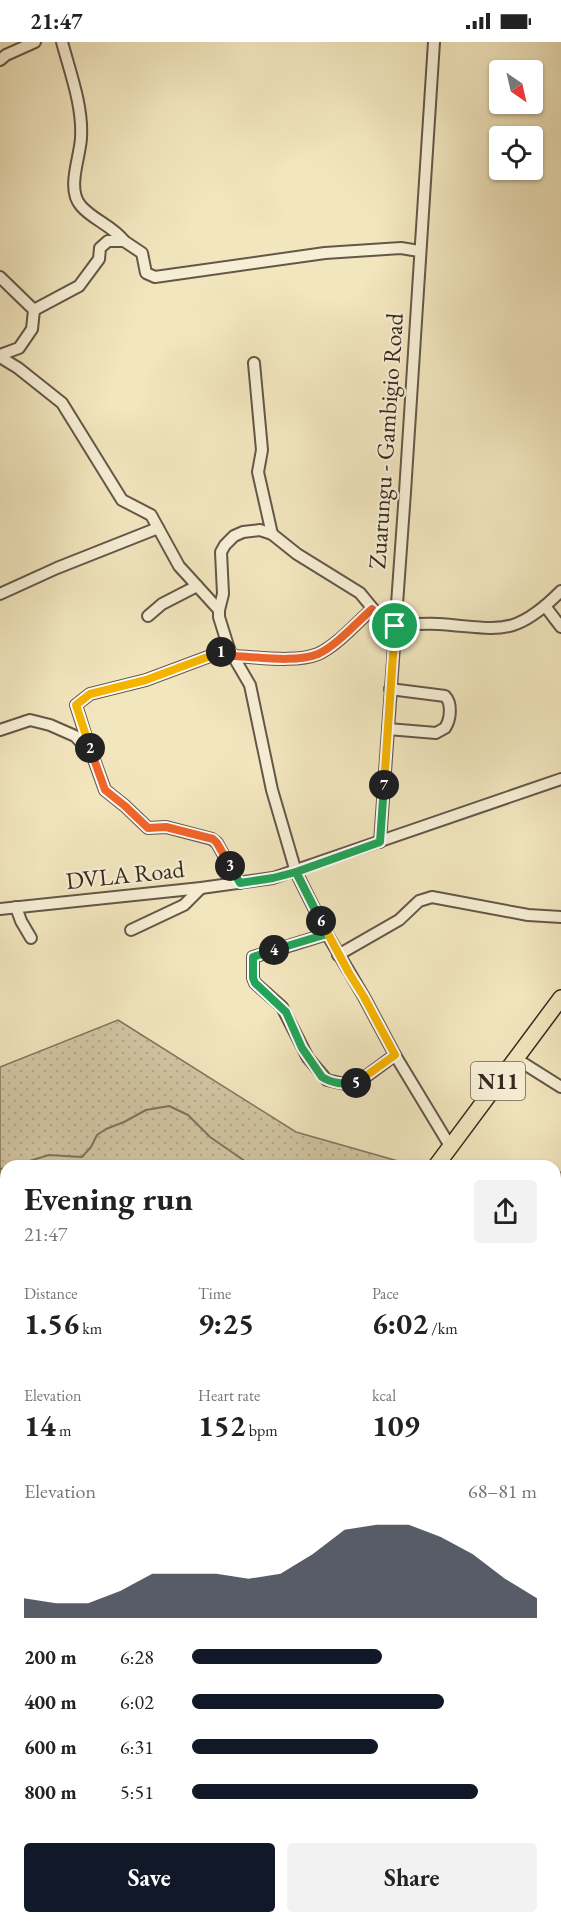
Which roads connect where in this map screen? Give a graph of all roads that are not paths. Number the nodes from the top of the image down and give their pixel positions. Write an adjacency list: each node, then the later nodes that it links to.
1 (35, 42): 4 (street)
2 (62, 42): 5 (street)
3 (434, 42): 6 (street, Zuarungu - Gambigio Road)
4 (0, 60)
5 (124, 241): 6 (street); 8 (street)
6 (419, 251): 20 (street, Zuarungu - Gambigio Road)
7 (0, 277): 8 (street)
8 (34, 310): 9 (street)
9 (0, 356): 11 (street)
10 (254, 363): 12 (street)
11 (158, 528): 13 (street); 15 (street)
12 (272, 534): 17 (street); 18 (street)
13 (197, 586): 18 (street); 19 (street)
14 (561, 591): 16 (street)
15 (0, 594)
16 (545, 606): 20 (street); 21 (street)
17 (372, 609): 20 (street); 22 (street)
18 (219, 610): 22 (street)
19 (148, 616)
20 (395, 626): 23 (street, Zuarungu - Gambigio Road)
21 (561, 627)
22 (232, 653): 26 (street); 29 (street)
23 (390, 689): 24 (street, Zuarungu - Gambigio Road); 24 (street)
24 (388, 729): 28 (street, Zuarungu - Gambigio Road)
25 (0, 730): 26 (street)
26 (92, 754): 30 (street)
27 (561, 779): 28 (street, DVLA Road)
28 (380, 842): 29 (street, DVLA Road)
29 (296, 872): 30 (street, DVLA Road); 36 (street)
30 (240, 883): 31 (street, DVLA Road)
31 (201, 888): 32 (street, DVLA Road); 35 (street)
32 (16, 907): 33 (street, DVLA Road); 37 (street)
33 (0, 909)
34 (561, 917): 38 (street)
35 (131, 930)
36 (327, 934): 38 (street); 40 (street)
37 (31, 938)
38 (338, 955): 40 (street)
39 (561, 998): 41 (highway, N11)
40 (395, 1055): 43 (street)
41 (515, 1058): 42 (street); 43 (highway, N11)
42 (561, 1087)
43 (450, 1146): 44 (highway, N11)
44 (440, 1160)

